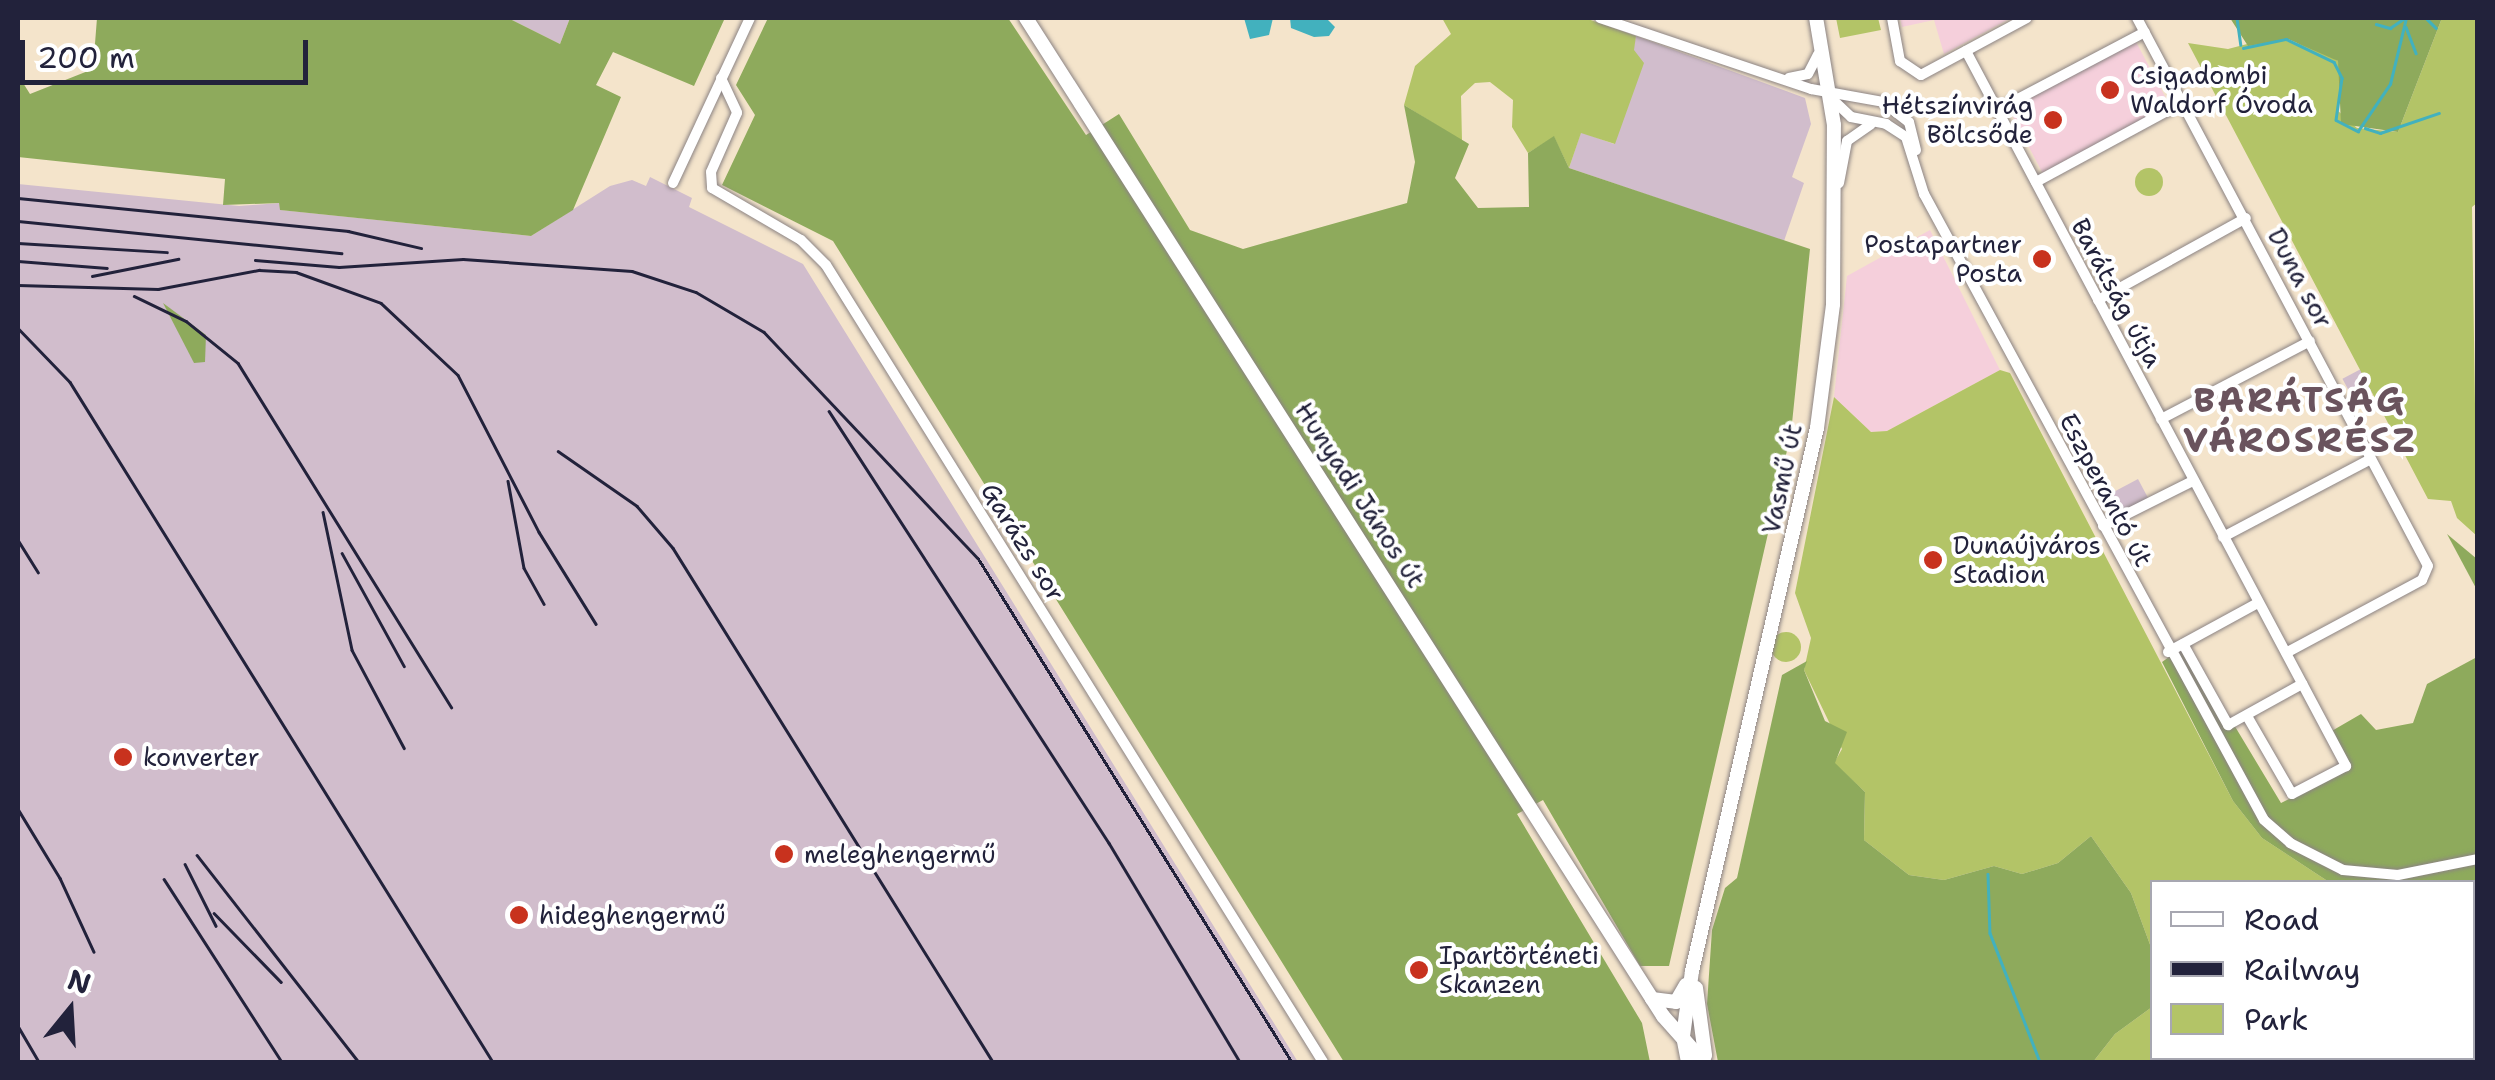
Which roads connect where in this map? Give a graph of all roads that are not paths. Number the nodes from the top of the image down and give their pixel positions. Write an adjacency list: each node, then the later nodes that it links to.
1 (750, 18): 12 (street)
2 (1026, 18): 38 (street, Hunyadi János út)
3 (1600, 18): 11 (street)
4 (1816, 18): 9 (street, Vasmű út)
5 (1892, 18): 10 (street)
6 (2027, 18): 10 (street)
7 (2137, 18): 8 (street, Duna sor)
8 (2145, 32): 14 (street, Duna sor); 15 (street)
9 (1820, 38): 11 (street); 13 (street, Vasmű út)
10 (1966, 51): 15 (street, Barátság útja)
11 (1774, 77): 13 (street)
12 (720, 78): 19 (street); 40 (street, Garázs sor)
13 (1829, 94): 16 (street, Eszperantó út); 17 (street, Eszperantó út); 20 (street, Vasmű út)
14 (2184, 102): 18 (street); 21 (street, Duna sor)
15 (1997, 110): 18 (street, Barátság útja)
16 (1876, 123): 17 (street, Eszperantó út); 20 (street)
17 (1917, 176): 27 (street, Eszperantó út)
18 (2036, 182): 22 (street, Barátság útja)
19 (673, 183)
20 (1836, 209): 36 (street, Vasmű út)
21 (2246, 218): 22 (street); 23 (street, Duna sor)
22 (2098, 300): 24 (street, Barátság útja)
23 (2310, 341): 24 (street); 25 (street, Duna sor)
24 (2161, 418): 26 (street, Barátság útja)
25 (2371, 459): 28 (street); 32 (street, Duna sor)
26 (2193, 481): 27 (street); 28 (street, Barátság útja)
27 (2103, 526): 31 (street, Eszperantó út)
28 (2223, 537): 29 (street, Barátság útja)
29 (2258, 603): 30 (street); 32 (street, Barátság útja)
30 (2184, 644): 31 (street); 34 (street)
31 (2168, 652): 35 (street, Eszperantó út)
32 (2286, 653): 33 (street, Barátság útja)
33 (2302, 684): 34 (street); 34 (street, Barátság útja)
34 (2246, 716)
35 (2478, 859)
36 (1700, 942): 37 (street); 42 (street)
37 (1692, 971): 38 (street); 39 (street)
38 (1652, 999): 39 (street, Hunyadi János út)
39 (1684, 1036): 41 (street); 42 (street)
40 (1322, 1062)
41 (1686, 1062)
42 (1705, 1062)

